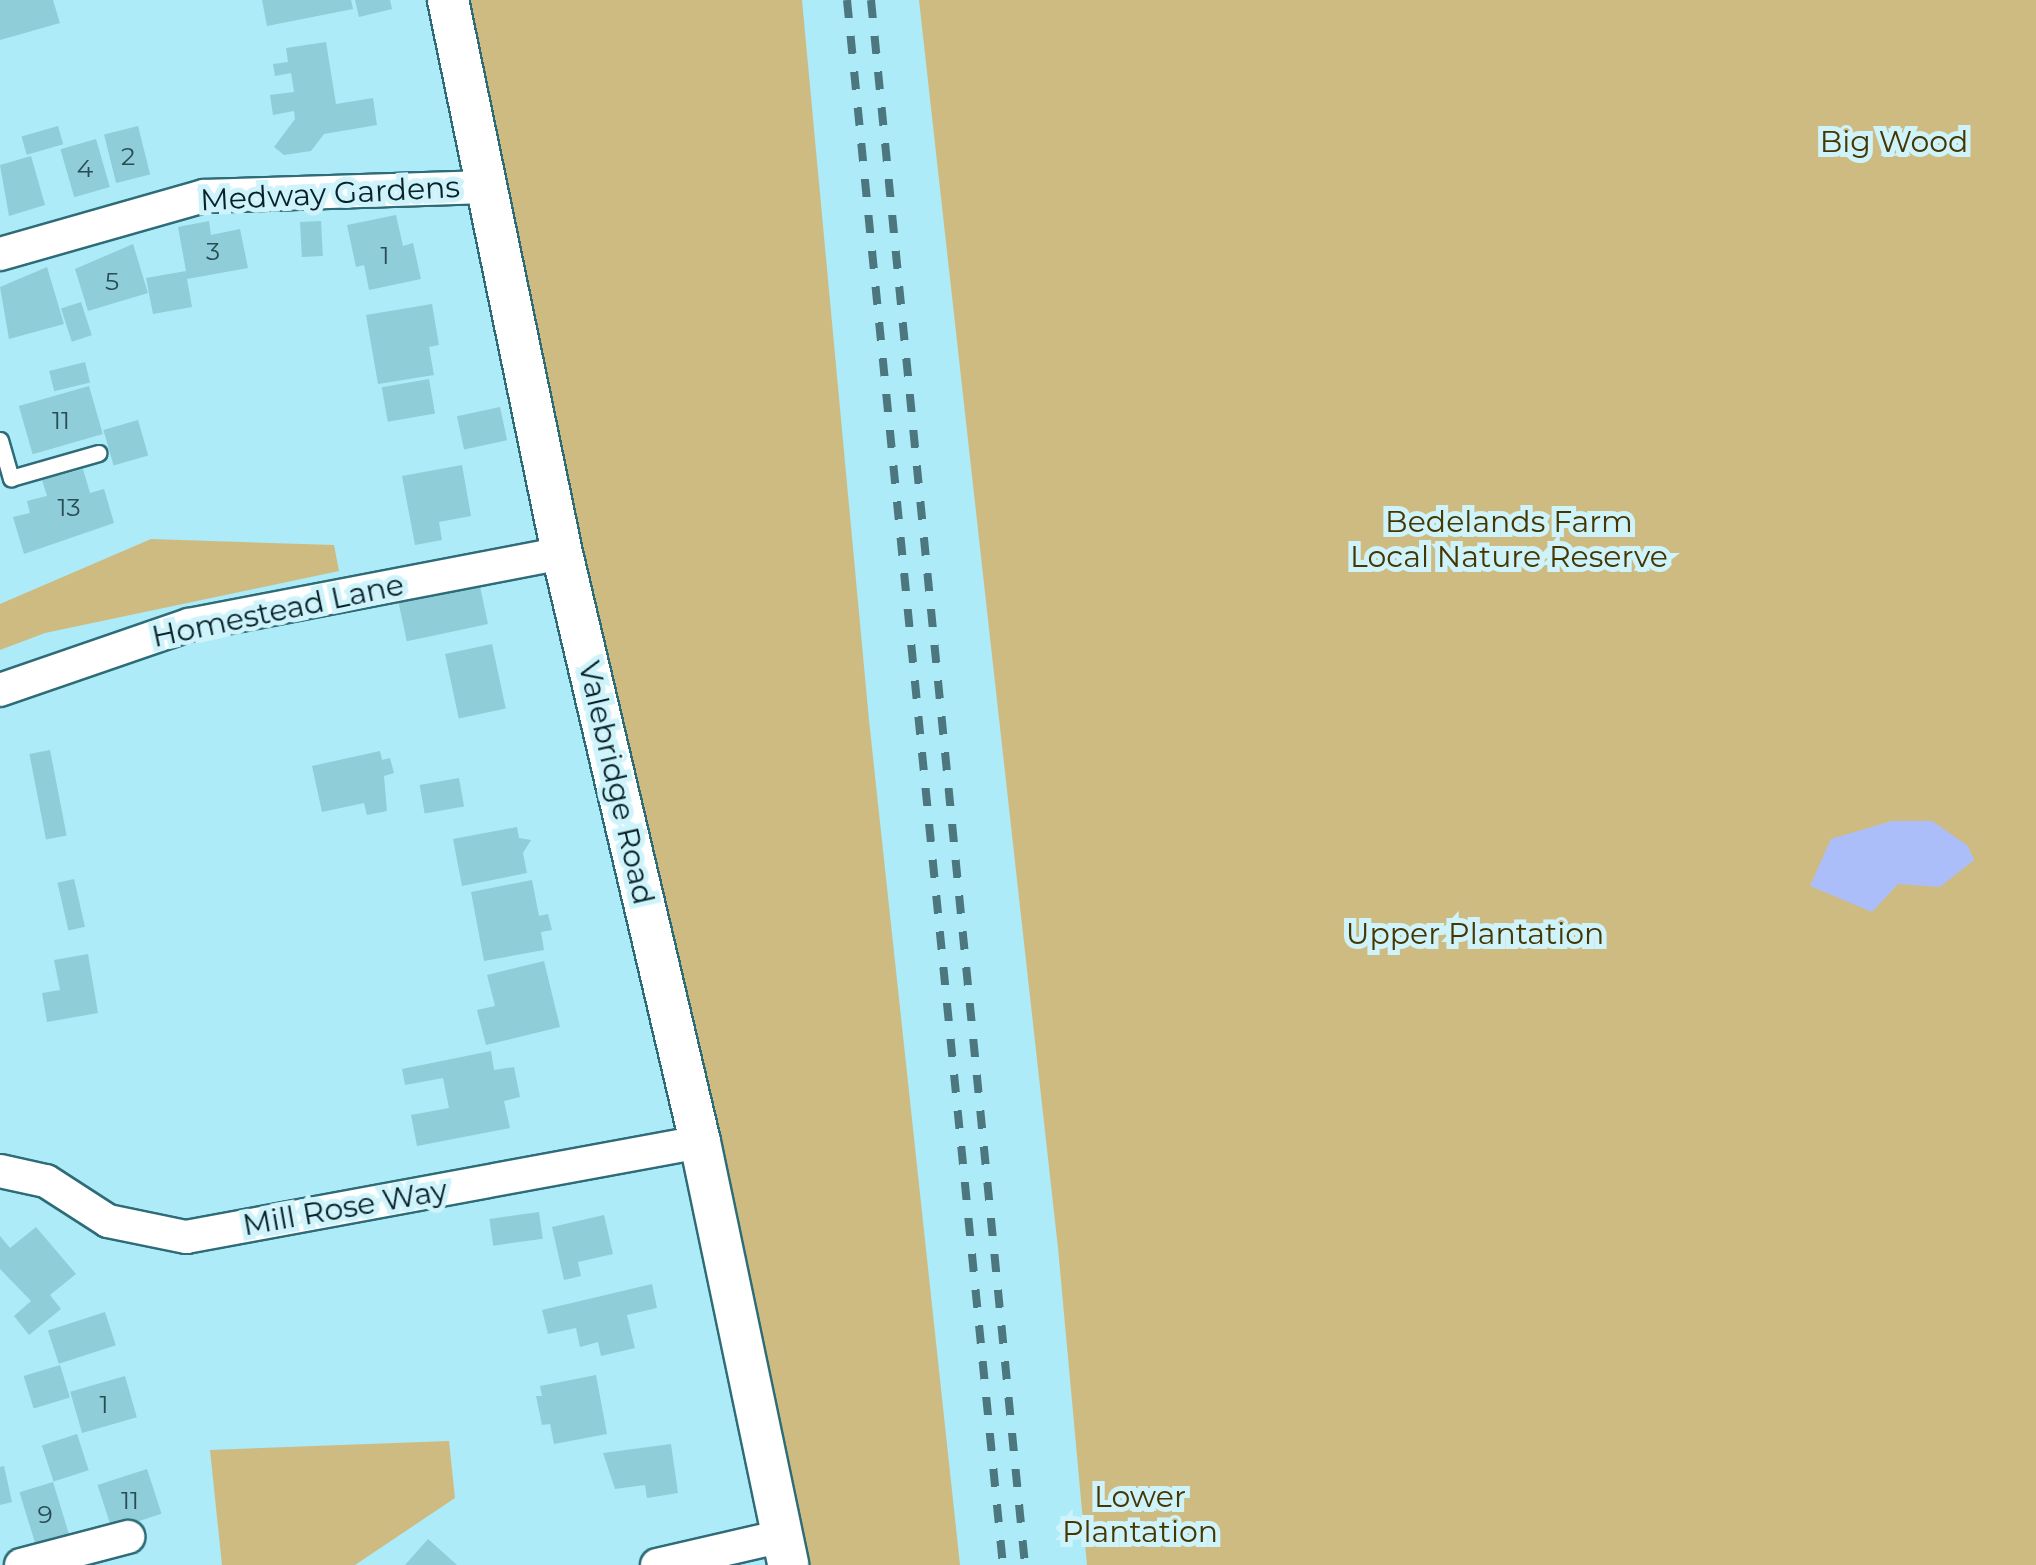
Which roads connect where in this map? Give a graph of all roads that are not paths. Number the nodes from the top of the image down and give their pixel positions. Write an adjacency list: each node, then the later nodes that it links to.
1 (448, 0): 2 (street, Valebridge Road)
2 (487, 187): 3 (street, Medway Gardens); 6 (street, Valebridge Road)
3 (0, 254)
4 (0, 440): 5 (lane)
5 (98, 453)
6 (562, 553): 7 (street, Homestead Lane); 8 (street, Valebridge Road)
7 (0, 690)
8 (700, 1142): 9 (street, Mill Rose Way); 11 (street, Valebridge Road)
9 (0, 1171)
10 (128, 1537): 12 (street)
11 (785, 1551): 13 (street)
12 (21, 1565)
13 (657, 1565)

